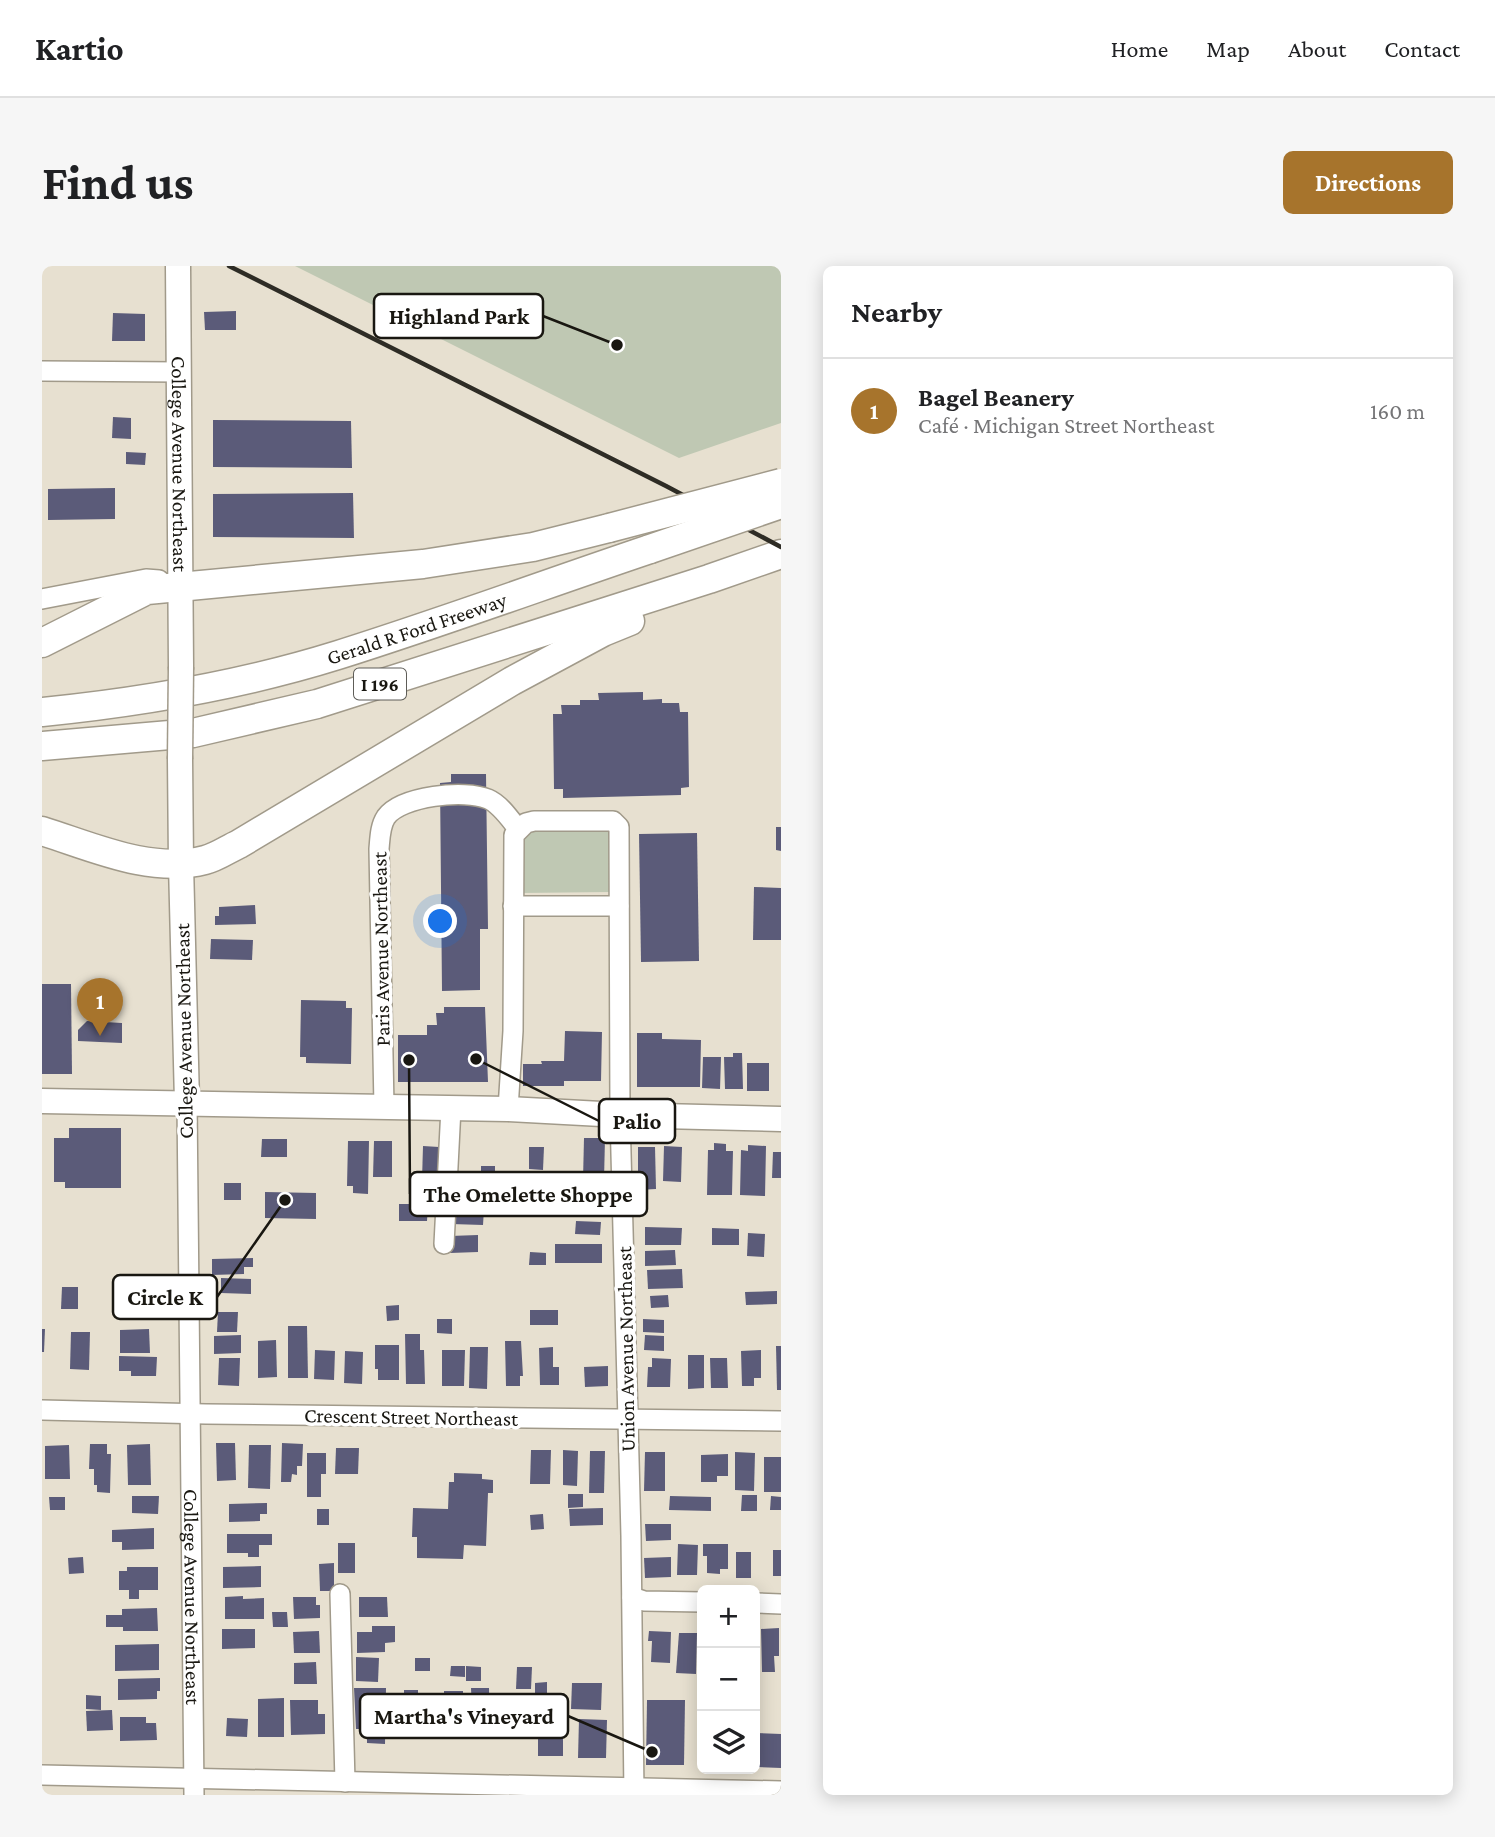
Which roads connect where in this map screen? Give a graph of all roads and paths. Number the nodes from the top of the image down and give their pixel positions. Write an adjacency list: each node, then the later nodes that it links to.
1 (178, 266): 3 (main road, College Avenue Northeast)
2 (42, 371): 3 (street)
3 (179, 372): 8 (main road, College Avenue Northeast)
4 (781, 483): 8 (highway, bridge)
5 (781, 504): 11 (highway, Gerald R Ford Freeway / I 196, bridge)
6 (781, 554): 7 (highway, Gerald R Ford Freeway / I 196)
7 (709, 579): 12 (highway, Gerald R Ford Freeway / I 196); 15 (highway)
8 (180, 587): 9 (street); 10 (highway); 15 (main road, College Avenue Northeast, bridge)
9 (42, 598)
10 (42, 643)
11 (42, 712)
12 (42, 746)
13 (526, 825): 16 (street); 17 (street, Union Avenue Northeast); 20 (street, Paris Avenue Northeast)
14 (42, 831): 15 (highway)
15 (181, 864): 19 (main road, College Avenue Northeast)
16 (513, 906): 17 (street); 22 (street)
17 (619, 906): 23 (street, Union Avenue Northeast)
18 (42, 1101): 19 (main road)
19 (187, 1102): 20 (main road); 27 (street, College Avenue Northeast)
20 (384, 1107): 21 (main road)
21 (451, 1108): 22 (main road); 25 (street)
22 (508, 1109): 23 (main road)
23 (620, 1115): 24 (main road); 28 (street, Union Avenue Northeast)
24 (781, 1119)
25 (444, 1244)
26 (42, 1410): 27 (street, Crescent Street Northeast)
27 (189, 1414): 28 (street, Crescent Street Northeast); 37 (street, College Avenue Northeast)
28 (628, 1419): 29 (street, Crescent Street Northeast); 31 (street, Union Avenue Northeast)
29 (781, 1421)
30 (340, 1594): 36 (street)
31 (632, 1597): 32 (street); 40 (street, Union Avenue Northeast)
32 (697, 1602)
33 (760, 1603): 34 (street)
34 (781, 1604)
35 (42, 1774): 37 (street)
36 (345, 1782): 37 (street); 38 (street)
37 (194, 1787)
38 (441, 1790): 40 (street)
39 (781, 1791): 40 (street)
40 (634, 1792)

